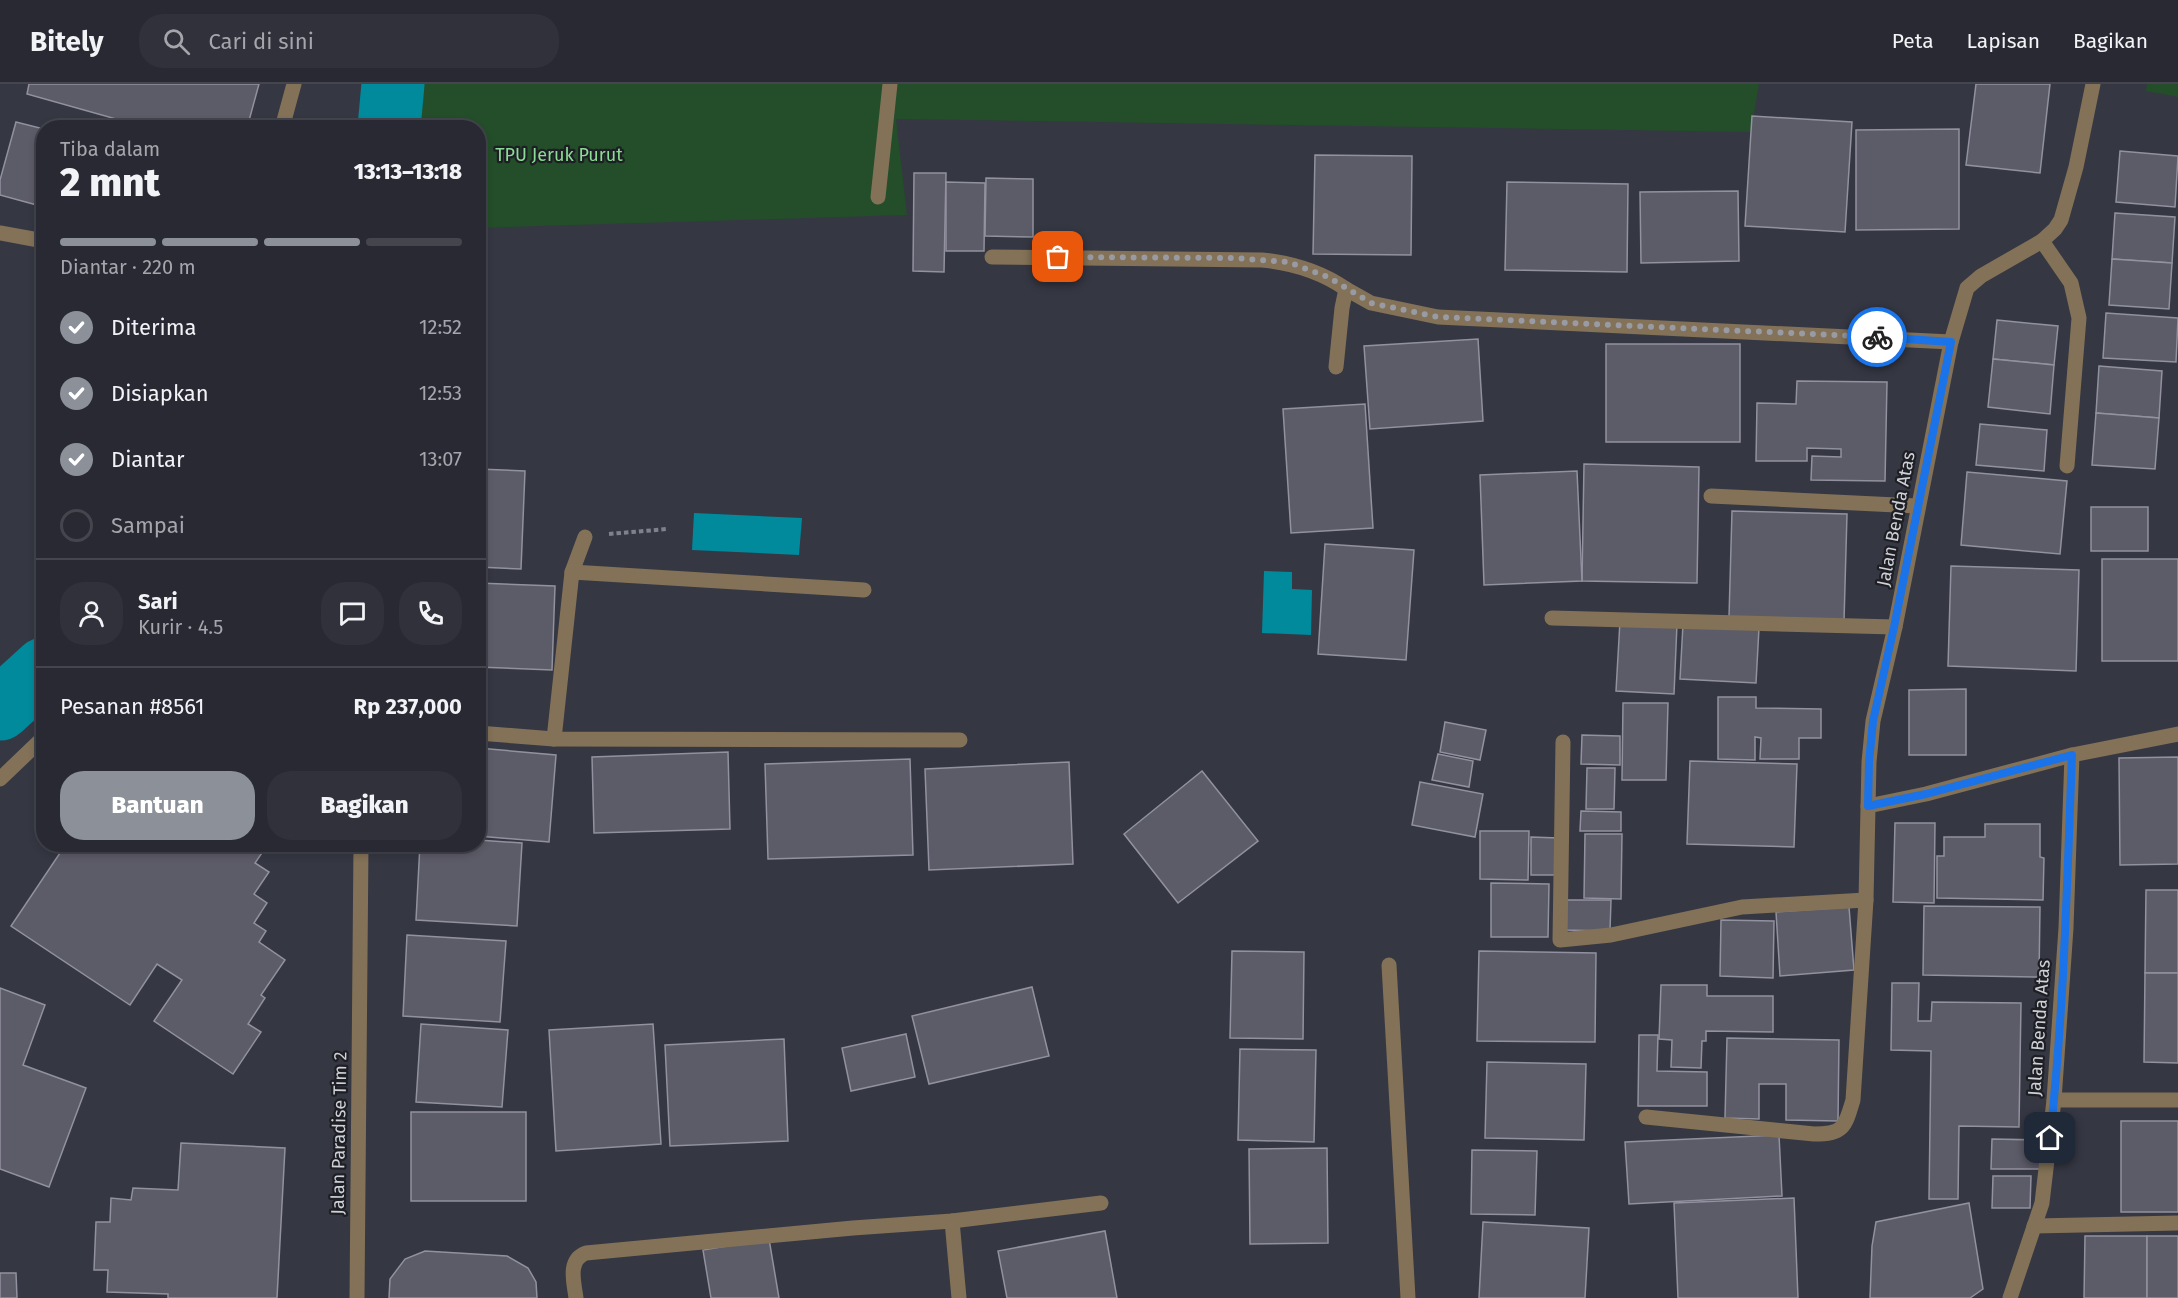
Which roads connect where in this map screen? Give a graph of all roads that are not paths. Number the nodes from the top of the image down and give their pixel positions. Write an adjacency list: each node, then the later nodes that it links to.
1 (294, 84): 4 (street)
2 (890, 84): 5 (street)
3 (2093, 84): 8 (street, Jalan Benda Atas)
4 (284, 120)
5 (878, 197)
6 (0, 233): 7 (street)
7 (36, 240)
8 (2042, 241): 11 (street, Jalan Benda Atas); 13 (street)
9 (992, 257): 10 (street)
10 (1346, 289): 11 (street); 12 (street)
11 (1951, 342): 15 (street, Jalan Benda Atas)
12 (1336, 367)
13 (2067, 466)
14 (1711, 496): 15 (street)
15 (1917, 506): 20 (street, Jalan Benda Atas)
16 (585, 537): 17 (street)
17 (572, 572): 18 (street); 23 (street)
18 (864, 590)
19 (1552, 618): 20 (street)
20 (1894, 627): 29 (street, Jalan Benda Atas)
21 (486, 734): 23 (street)
22 (2178, 734): 27 (street)
23 (554, 739): 24 (street)
24 (960, 740)
25 (1563, 742): 31 (street)
26 (36, 745): 28 (street)
27 (2072, 755): 29 (street); 33 (street, Jalan Benda Atas)
28 (0, 779)
29 (1868, 806): 31 (street, Jalan Benda Atas)
30 (361, 852): 40 (street, Jalan Paradise Tim 2)
31 (1866, 900): 35 (street, Jalan Benda Atas)
32 (1389, 965): 43 (street)
33 (2054, 1100): 34 (street); 39 (street, Jalan Benda Atas)
34 (2178, 1100)
35 (1646, 1117)
36 (1101, 1203): 37 (street)
37 (952, 1221): 41 (street); 42 (street)
38 (2178, 1223): 39 (street)
39 (2034, 1226): 44 (street, Jalan Benda Atas)
40 (357, 1298)
41 (576, 1298)
42 (959, 1298)
43 (1408, 1298)
44 (2010, 1298)

